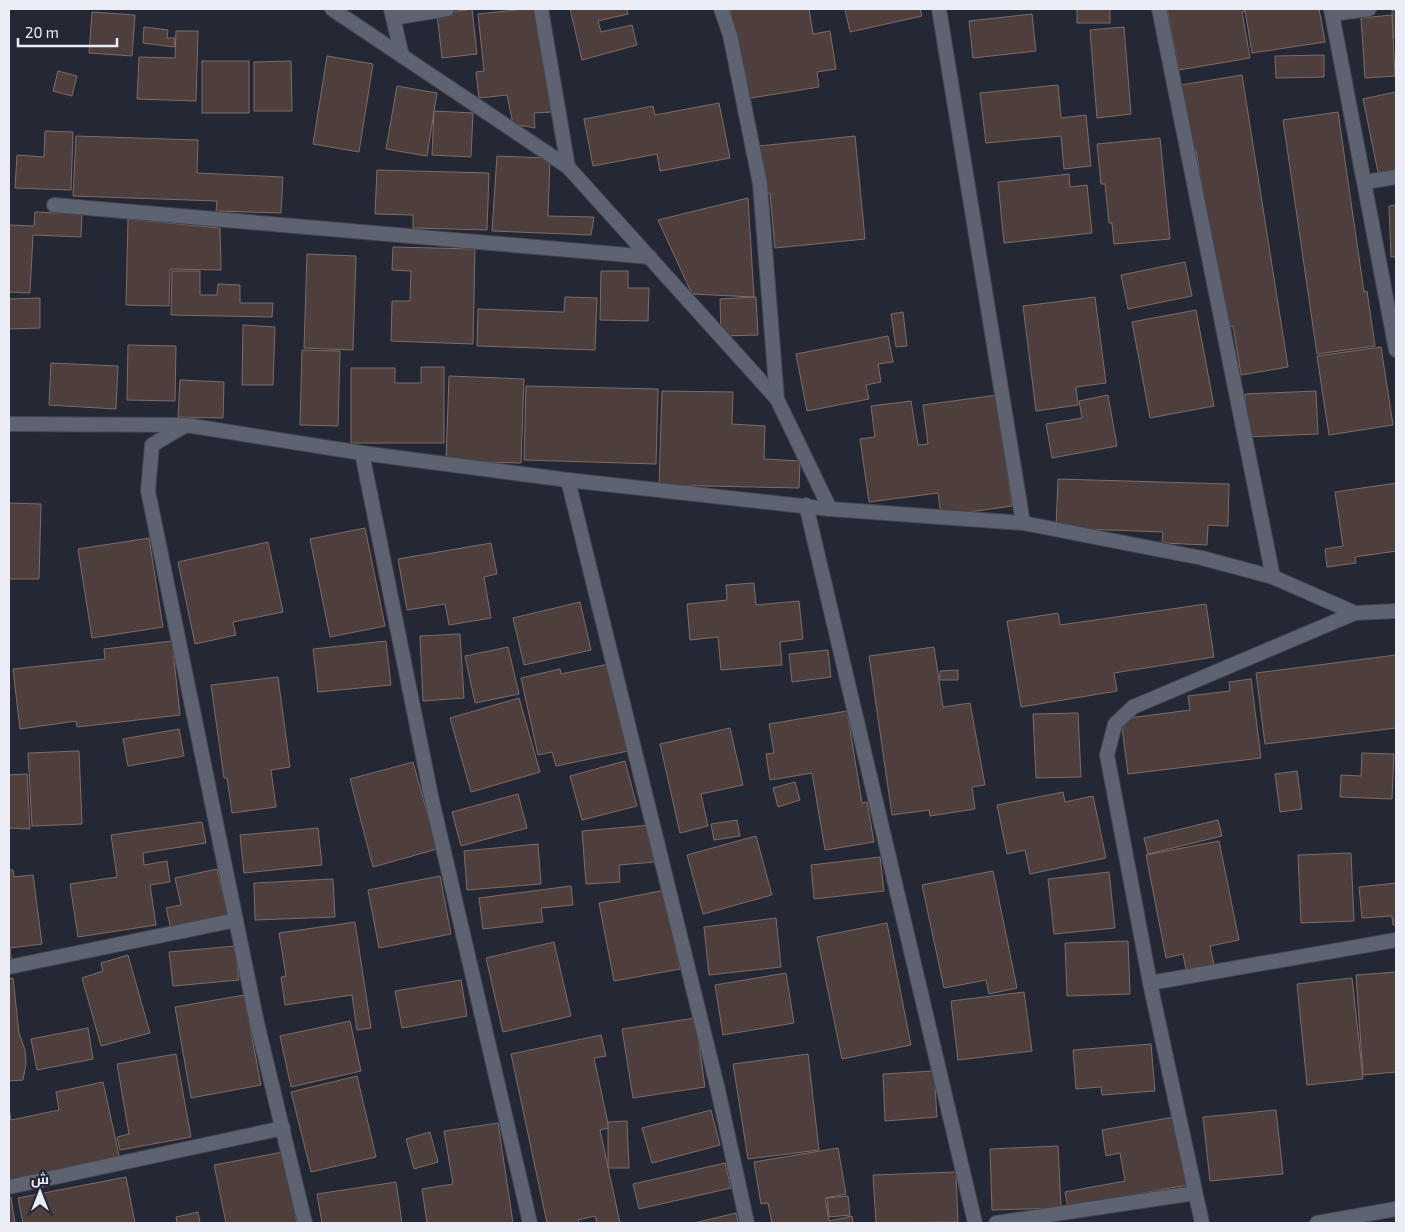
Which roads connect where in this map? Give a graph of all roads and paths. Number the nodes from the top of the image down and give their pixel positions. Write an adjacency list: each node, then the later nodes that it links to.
1 (332, 9): 10 (street)
2 (447, 9): 9 (street)
3 (541, 9): 11 (street)
4 (722, 9): 17 (street)
5 (939, 9): 24 (street)
6 (1159, 9): 25 (street)
7 (1369, 9): 8 (street)
8 (1331, 11): 13 (street)
9 (392, 13): 10 (street)
10 (402, 56): 11 (street)
11 (568, 168): 15 (street)
12 (1396, 177): 13 (street)
13 (1365, 182): 16 (street)
14 (54, 205): 15 (street)
15 (650, 257): 17 (street)
16 (1396, 350)
17 (777, 399): 23 (street)
18 (9, 424): 19 (street)
19 (186, 425): 20 (street); 28 (street)
20 (362, 453): 21 (street); 37 (street)
21 (568, 480): 22 (street); 38 (street)
22 (806, 505): 23 (street); 39 (street)
23 (830, 509): 24 (street)
24 (1023, 523): 25 (street)
25 (1273, 577): 27 (street)
26 (1396, 611): 27 (street)
27 (1355, 613): 31 (street)
28 (236, 920): 30 (street); 32 (street)
29 (1396, 940): 31 (street)
30 (9, 967)
31 (1150, 983): 34 (street)
32 (283, 1128): 33 (street); 36 (street)
33 (9, 1187)
34 (1195, 1193): 40 (street); 41 (street)
35 (1396, 1209): 42 (street)
36 (305, 1223)
37 (530, 1223)
38 (747, 1223)
39 (975, 1223)
40 (996, 1223)
41 (1202, 1223)
42 (1317, 1223)

